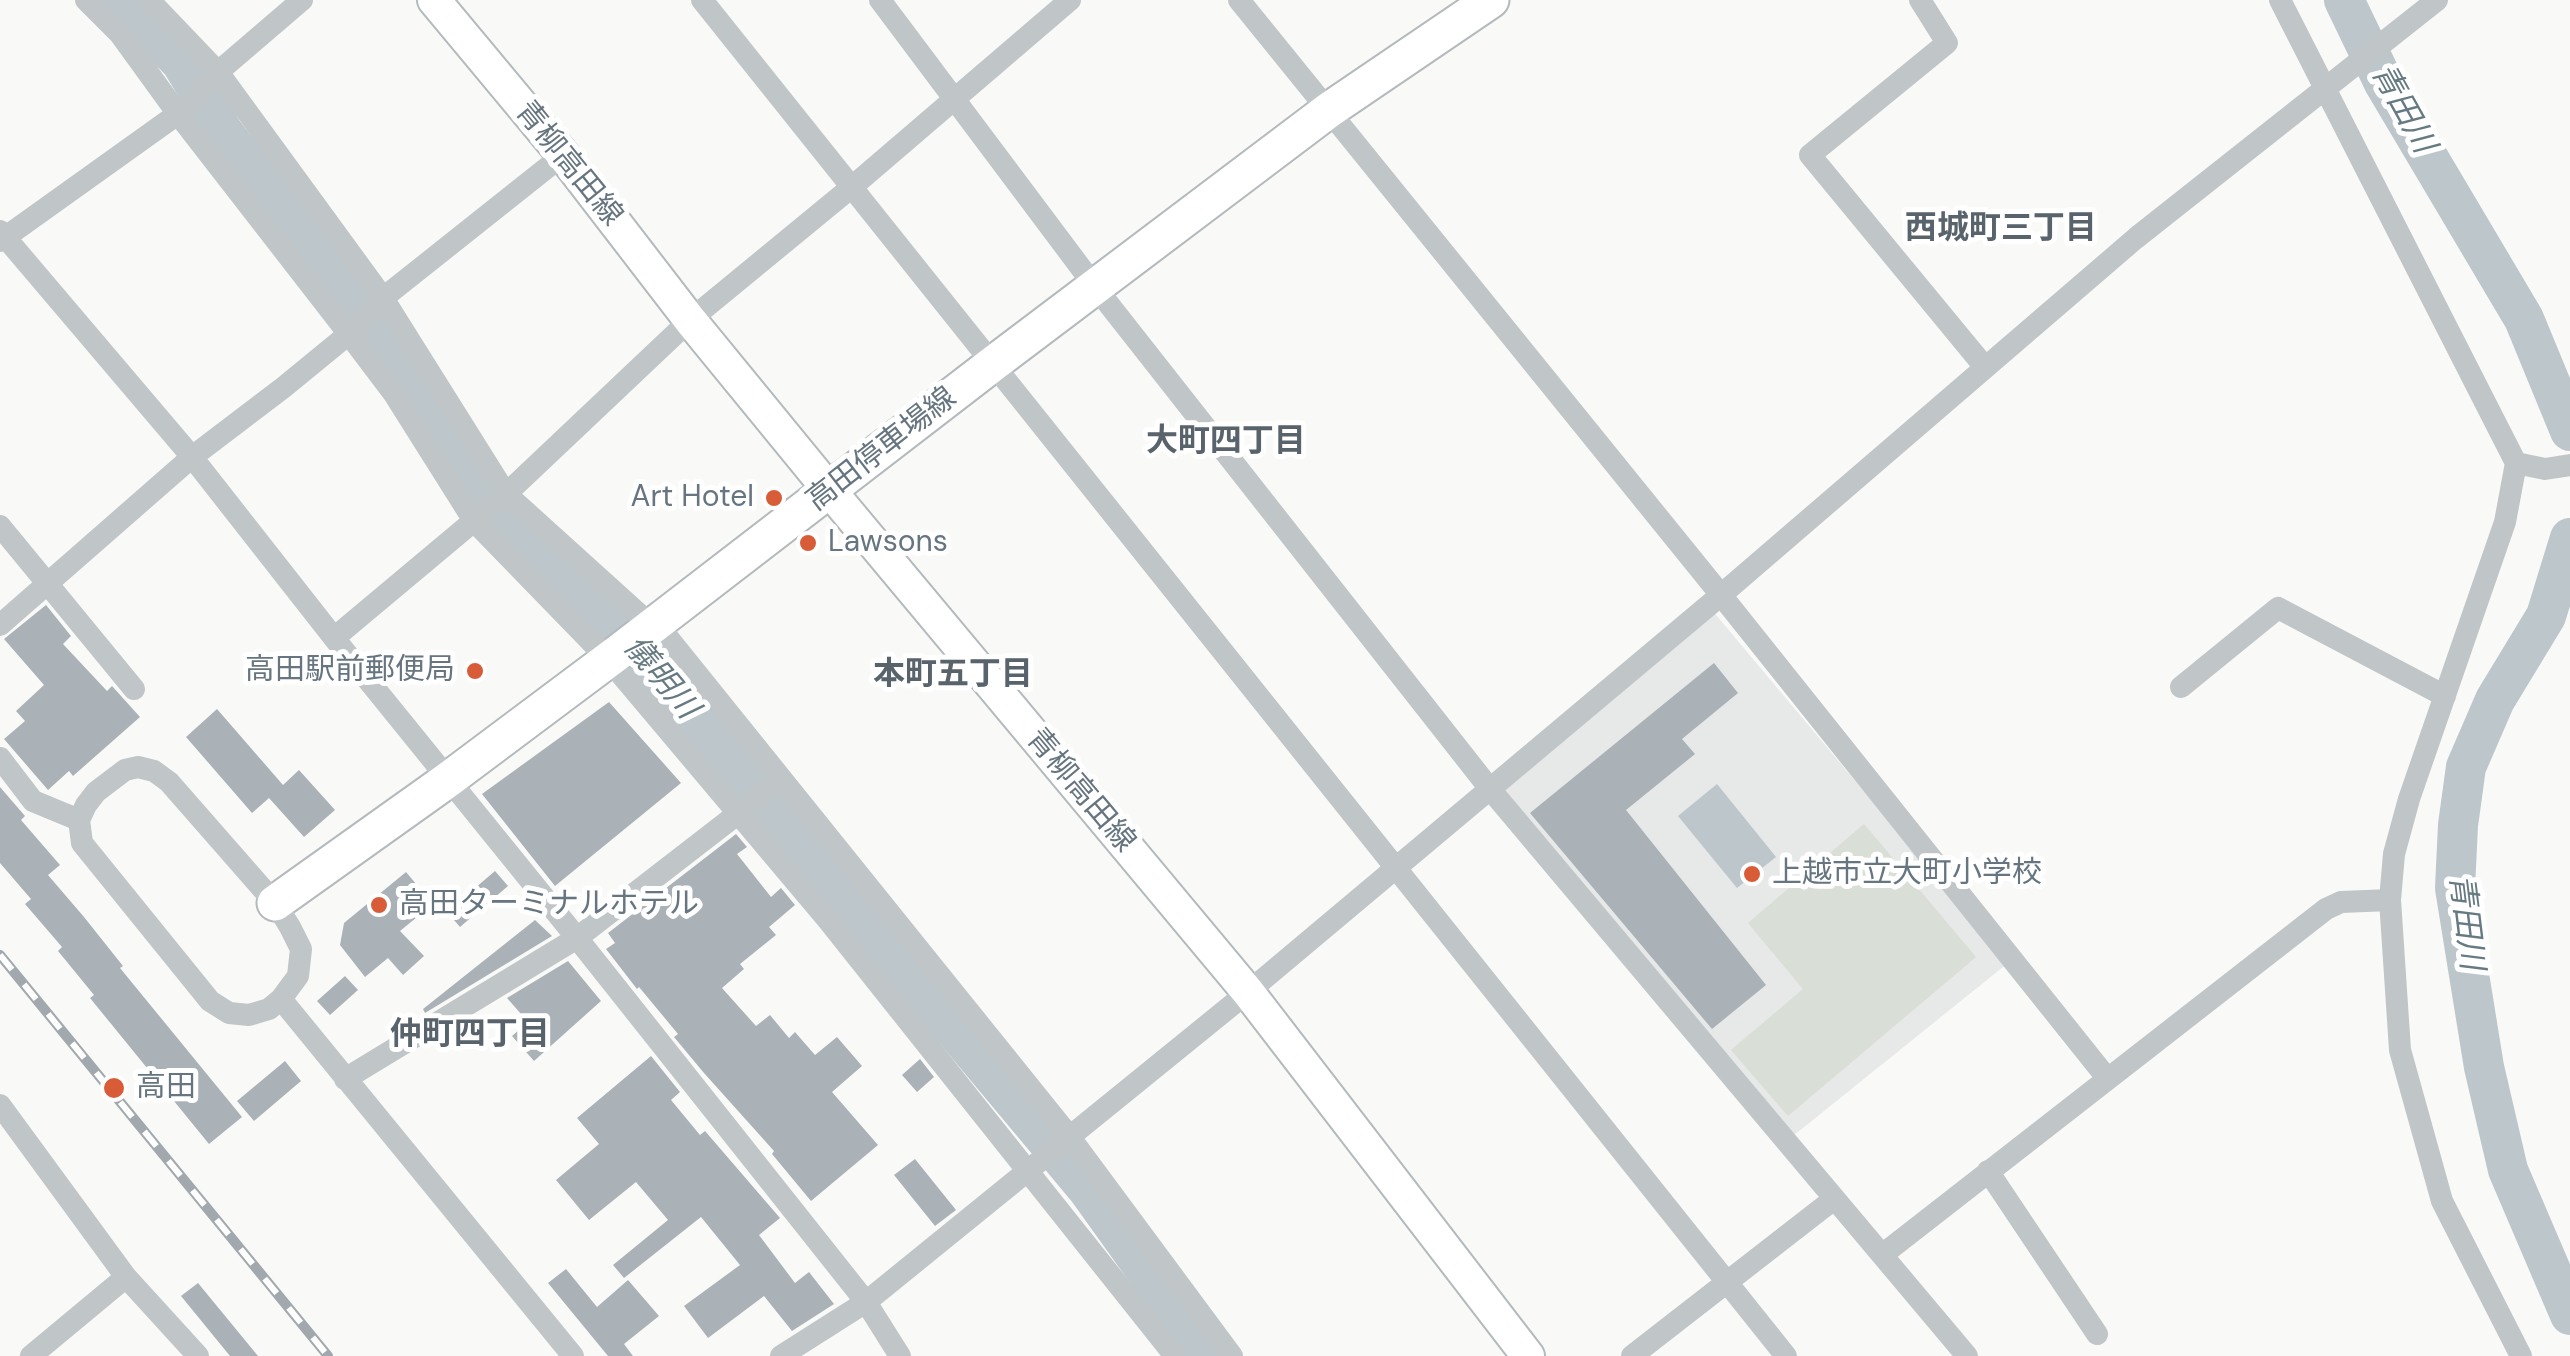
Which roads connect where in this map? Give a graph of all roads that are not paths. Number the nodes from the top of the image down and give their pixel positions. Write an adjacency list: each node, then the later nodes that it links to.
1 (86, 0): 17 (street)
2 (148, 0): 13 (street)
3 (302, 0): 13 (street)
4 (434, 0): 18 (main road, 青柳高田線)
5 (702, 0): 19 (street)
6 (880, 0): 15 (street)
7 (1070, 0): 15 (street)
8 (1239, 0): 16 (street)
9 (1490, 0): 16 (main road, 高田停車場線)
10 (1920, 0): 26 (street)
11 (2280, 0): 14 (street)
12 (2437, 0): 14 (street)
13 (214, 75): 17 (street); 22 (street)
14 (2331, 85): 26 (street); 28 (street)
15 (956, 99): 19 (street); 21 (street)
16 (1329, 110): 21 (main road, 高田停車場線); 35 (street)
17 (182, 111): 20 (street); 24 (street)
18 (563, 155): 22 (street); 23 (main road, 青柳高田線)
19 (852, 186): 23 (street); 25 (street)
20 (2, 236): 27 (street)
21 (1096, 288): 25 (main road, 高田停車場線); 45 (street)
22 (383, 298): 24 (street); 31 (street)
23 (690, 320): 30 (main road, 青柳高田線); 31 (street)
24 (352, 330): 27 (street); 32 (street)
25 (994, 362): 30 (main road, 高田停車場線); 48 (street)
26 (1984, 366): 35 (street)
27 (192, 457): 34 (street); 37 (street)
28 (2516, 463): 29 (street); 41 (street)
29 (2570, 466)
30 (830, 491): 38 (main road, 高田停車場線); 52 (main road, 青柳高田線)
31 (506, 494): 32 (street); 38 (street)
32 (474, 520): 37 (street); 38 (street)
33 (0, 526): 34 (street)
34 (48, 584): 36 (street); 40 (street)
35 (1722, 595): 45 (street); 54 (street)
36 (0, 625)
37 (334, 638): 43 (street)
38 (636, 638): 43 (main road, 高田停車場線); 44 (street); 46 (street)
39 (2182, 687): 41 (street)
40 (134, 689)
41 (2446, 696): 49 (street)
42 (0, 758): 47 (street)
43 (449, 780): 50 (main road, 高田停車場線); 51 (street)
44 (776, 784): 46 (street); 57 (street)
45 (1490, 789): 48 (street); 60 (street)
46 (740, 813): 51 (street); 58 (street)
47 (79, 820): 50 (street); 53 (street)
48 (1395, 867): 52 (street); 63 (street)
49 (2390, 900): 54 (street); 77 (street)
50 (275, 903): 53 (street)
51 (577, 938): 55 (street); 64 (street)
52 (1248, 992): 57 (street); 73 (main road, 青柳高田線)
53 (281, 1000): 55 (street)
54 (2107, 1078): 59 (street)
55 (345, 1079): 68 (street)
56 (0, 1105): 62 (street)
57 (1070, 1136): 58 (street); 72 (street)
58 (1034, 1166): 64 (street); 71 (street)
59 (1988, 1171): 61 (street); 65 (street)
60 (1834, 1198): 61 (street); 63 (street)
61 (1882, 1255): 76 (street)
62 (126, 1276): 66 (street); 67 (street)
63 (1727, 1285): 74 (street); 75 (street)
64 (866, 1302): 69 (street); 70 (street)
65 (2097, 1334)
66 (30, 1356)
67 (198, 1356)
68 (573, 1356)
69 (781, 1356)
70 (900, 1356)
71 (1175, 1356)
72 (1232, 1356)
73 (1528, 1356)
74 (1632, 1356)
75 (1786, 1356)
76 (1966, 1356)
77 (2522, 1356)

